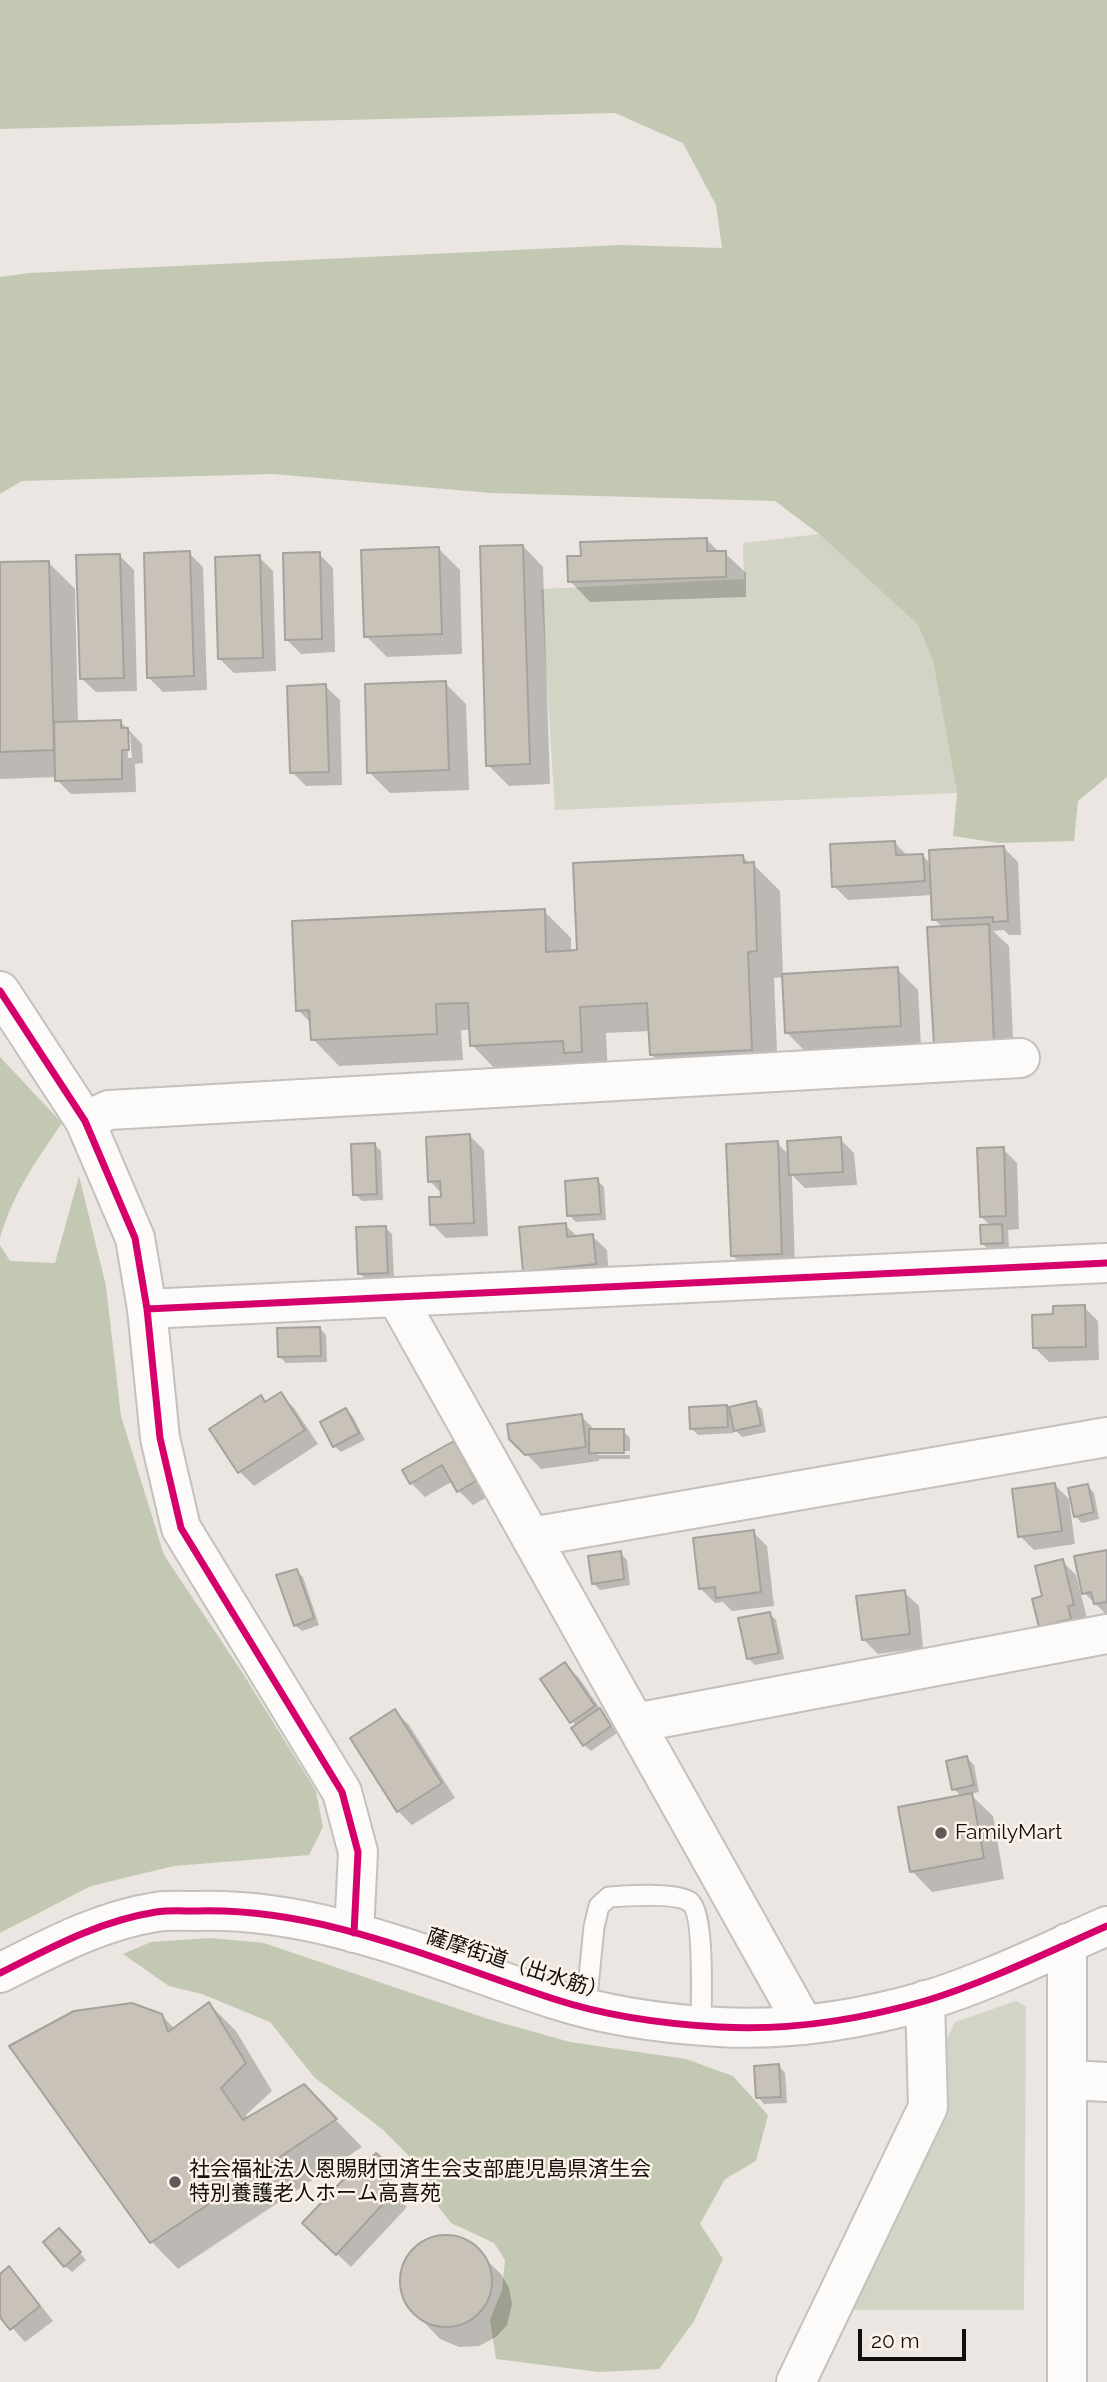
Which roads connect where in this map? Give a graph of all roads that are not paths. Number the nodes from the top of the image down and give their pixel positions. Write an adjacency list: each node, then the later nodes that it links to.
1 (0, 991): 3 (street)
2 (1020, 1058): 3 (street)
3 (85, 1121): 6 (street)
4 (1107, 1263): 5 (street)
5 (397, 1298): 6 (street); 8 (street)
6 (148, 1309): 12 (street)
7 (1107, 1437): 8 (street)
8 (531, 1537): 10 (street)
9 (1107, 1634): 10 (street)
10 (635, 1723): 18 (street)
11 (1107, 1926): 13 (street, 薩摩街道（出水筋）)
12 (354, 1933): 14 (street, 薩摩街道（出水筋）); 16 (street, 薩摩街道（出水筋）)
13 (1067, 1943): 15 (street, 薩摩街道（出水筋）); 19 (street)
14 (0, 1973)
15 (925, 2000): 18 (street, 薩摩街道（出水筋）); 21 (street)
16 (586, 2007): 17 (street, 薩摩街道（出水筋）); 17 (lane)
17 (701, 2025): 18 (street, 薩摩街道（出水筋）)
18 (804, 2025)
19 (1068, 2080): 20 (street); 22 (street)
20 (1107, 2082)
21 (796, 2382)
22 (1067, 2382)

